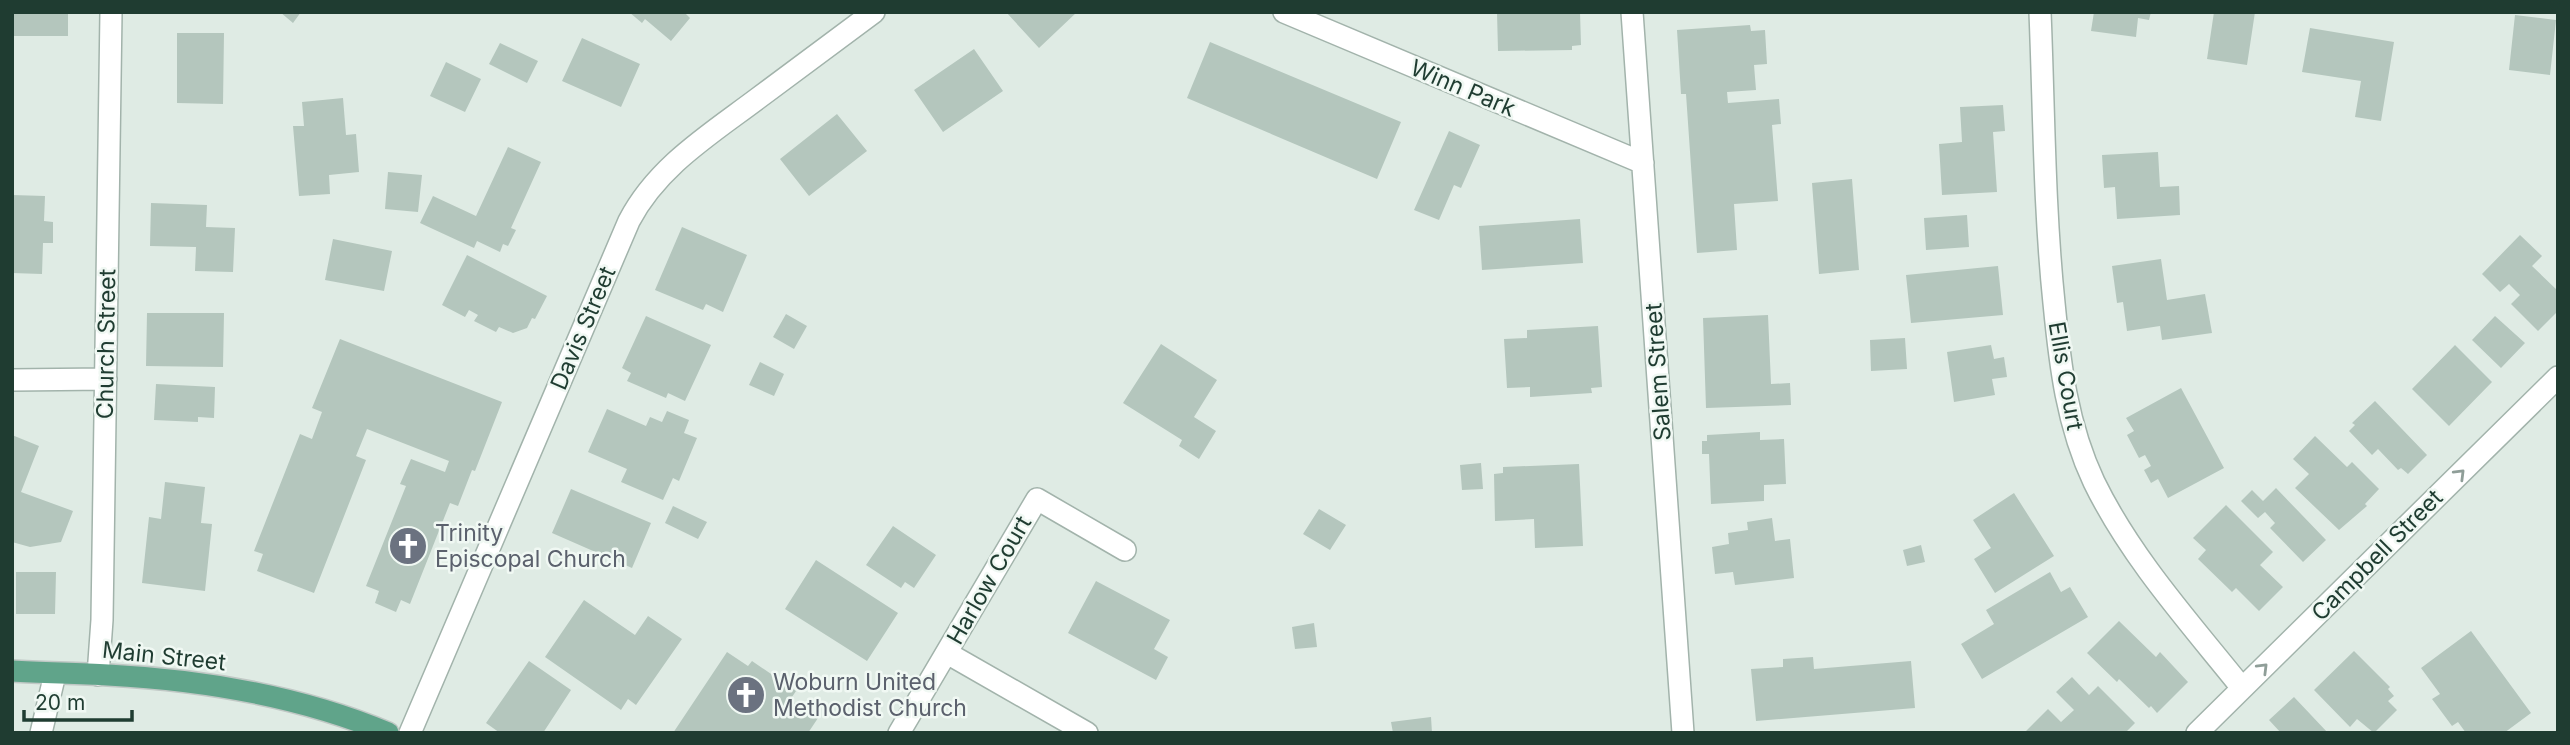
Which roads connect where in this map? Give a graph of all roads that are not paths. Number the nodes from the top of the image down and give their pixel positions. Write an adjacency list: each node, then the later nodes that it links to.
1 (111, 12): 8 (street, Church Street)
2 (874, 12): 18 (street, Davis Street)
3 (1284, 12): 6 (street, Winn Park)
4 (1632, 12): 6 (street, Salem Street)
5 (2040, 12): 15 (street, Ellis Court)
6 (1643, 163): 21 (street, Salem Street)
7 (2558, 377): 15 (street, Campbell Street, one-way to 7)
8 (106, 379): 9 (street); 14 (street, Church Street)
9 (12, 380)
10 (1125, 550): 11 (street, Harlow Court)
11 (947, 653): 19 (street, Harlow Court); 20 (street)
12 (12, 671): 13 (main road, Main Street)
13 (55, 674): 14 (main road, Main Street); 16 (street)
14 (98, 675): 17 (main road, Main Street)
15 (2242, 688): 22 (street, Campbell Street)
16 (41, 733)
17 (388, 733)
18 (410, 733)
19 (899, 733)
20 (1087, 733)
21 (1683, 733)
22 (2197, 733)

